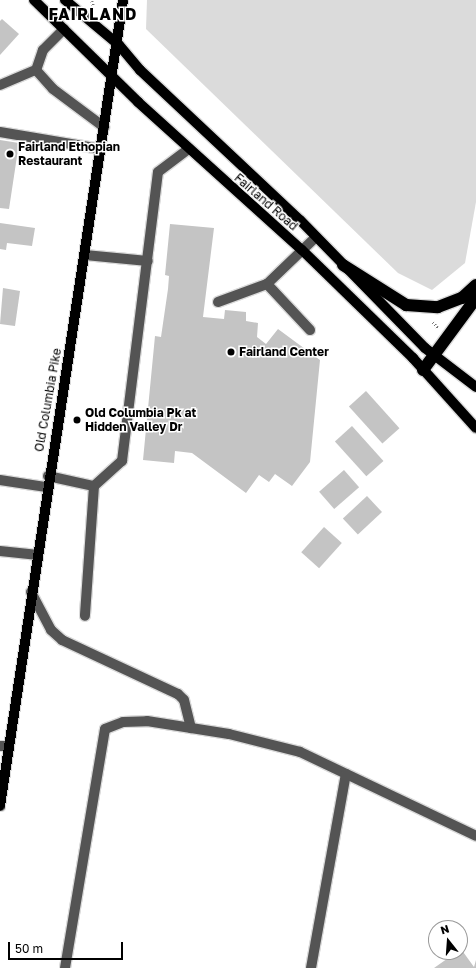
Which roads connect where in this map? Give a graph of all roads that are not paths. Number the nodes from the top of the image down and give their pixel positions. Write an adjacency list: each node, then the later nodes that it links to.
1 (34, 0): 4 (main road, Fairland Road)
2 (65, 0): 5 (main road, Fairland Road)
3 (123, 0): 5 (main road, Old Columbia Pike)
4 (64, 29): 6 (street); 7 (main road, Fairland Road)
5 (119, 45): 7 (main road, Old Columbia Pike); 13 (main road, Fairland Road)
6 (36, 70): 8 (street); 9 (street)
7 (112, 76): 9 (main road, Old Columbia Pike); 12 (main road, Fairland Road)
8 (0, 85)
9 (104, 128): 11 (main road, Old Columbia Pike)
10 (0, 132): 11 (street)
11 (101, 149): 15 (main road, Old Columbia Pike)
12 (190, 149): 14 (main road, Fairland Road); 16 (street)
13 (316, 237): 14 (street); 17 (main road, Fairland Road)
14 (302, 250): 18 (street); 24 (main road, Fairland Road)
15 (85, 255): 16 (street); 27 (main road, Old Columbia Pike)
16 (148, 261): 29 (street)
17 (343, 265): 19 (highway); 23 (main road, Fairland Road)
18 (267, 284): 21 (street); 22 (street)
19 (476, 285)
20 (476, 298): 23 (highway)
21 (218, 302)
22 (310, 330)
23 (436, 356): 24 (highway); 25 (main road, Fairland Road)
24 (424, 370): 26 (main road, Fairland Road)
25 (476, 388)
26 (476, 428)
27 (48, 476): 29 (street); 30 (main road, Old Columbia Pike)
28 (0, 480): 30 (street)
29 (94, 486): 34 (street)
30 (46, 487): 32 (main road, Old Columbia Pike)
31 (0, 551): 32 (street)
32 (36, 555): 33 (main road, Old Columbia Pike)
33 (31, 592): 35 (street); 36 (main road, Old Columbia Pike)
34 (85, 616)
35 (191, 728): 37 (street); 40 (street)
36 (4, 746): 38 (main road, Old Columbia Pike)
37 (346, 774): 39 (street); 41 (street)
38 (0, 806)
39 (476, 836)
40 (65, 968)
41 (311, 968)

